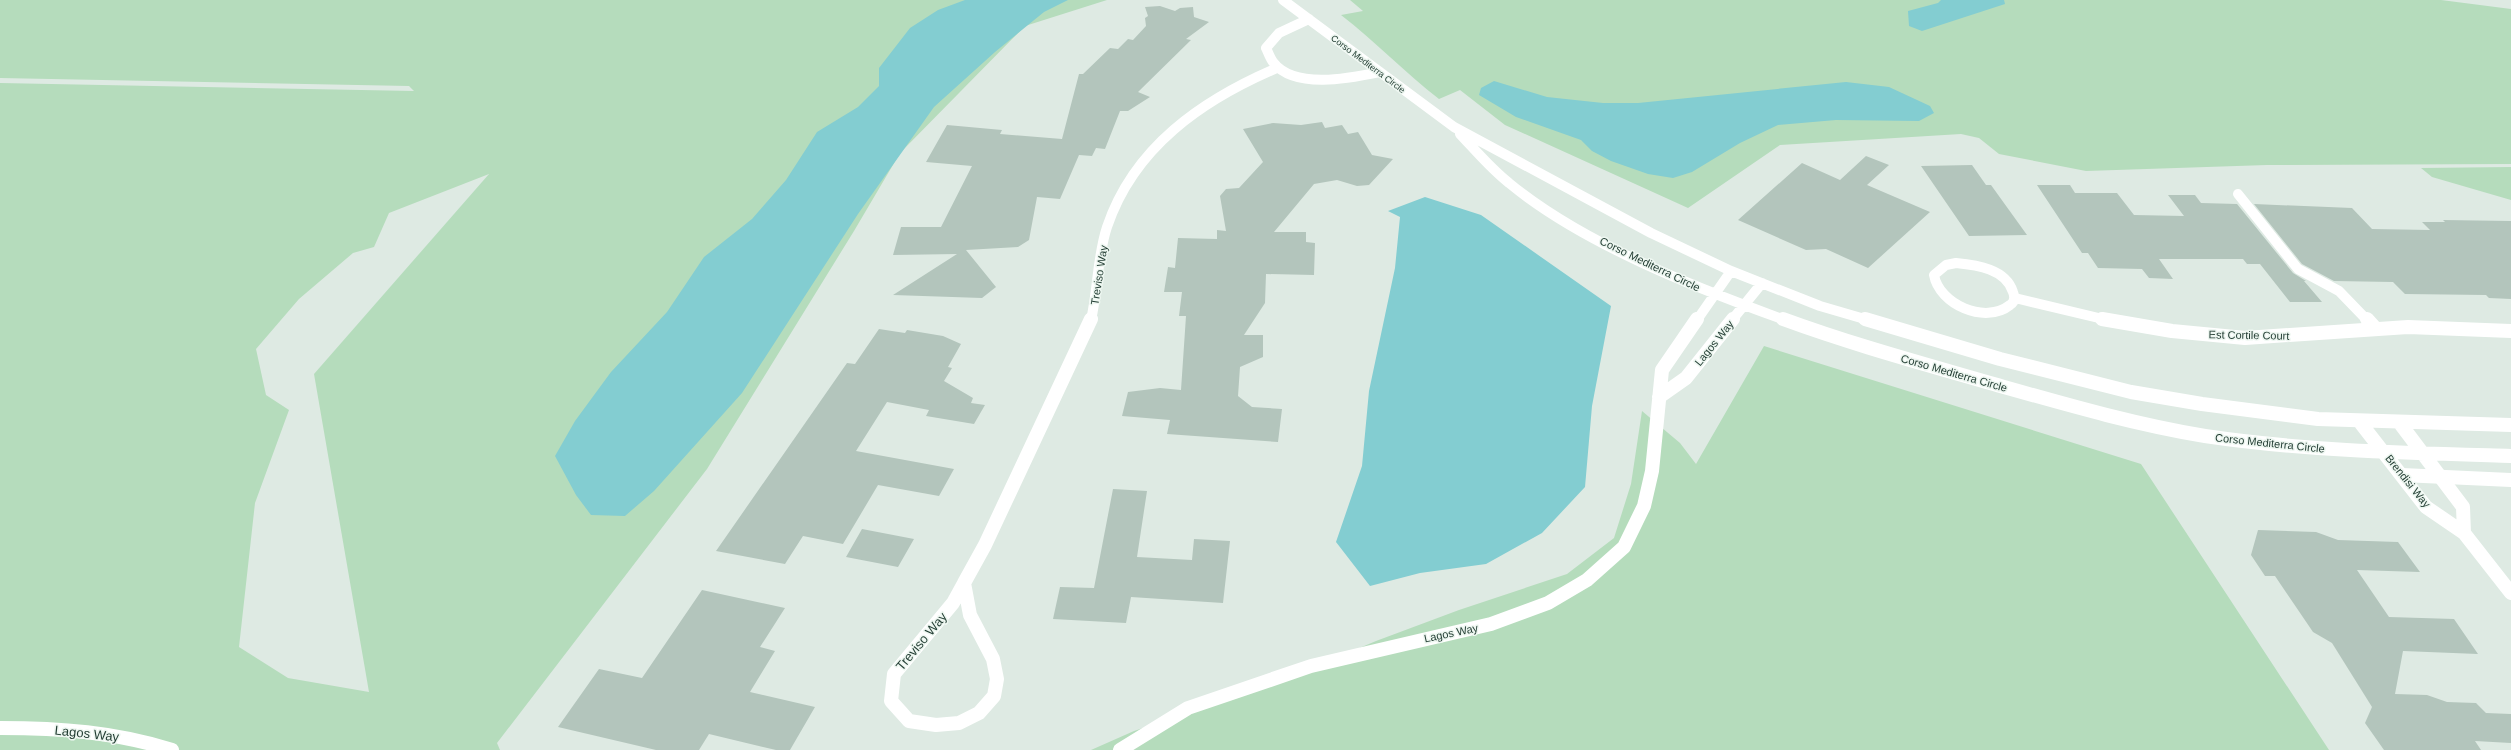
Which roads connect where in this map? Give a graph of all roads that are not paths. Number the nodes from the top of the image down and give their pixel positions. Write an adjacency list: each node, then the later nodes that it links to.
1 (1283, 0): 2 (street, Corso Mediterra Circle)
2 (1309, 19): 3 (street); 4 (street, Corso Mediterra Circle)
3 (1277, 68): 4 (street); 25 (street, Treviso Way)
4 (1380, 72): 5 (street, Corso Mediterra Circle)
5 (1454, 127): 7 (street, Corso Mediterra Circle); 9 (street, Corso Mediterra Circle)
6 (2238, 194): 12 (street)
7 (1731, 271): 8 (street, Corso Mediterra Circle); 9 (street, Lagos Way)
8 (1762, 283): 11 (street, Lagos Way); 15 (street, Corso Mediterra Circle)
9 (1715, 295): 11 (street, Corso Mediterra Circle); 14 (street, Lagos Way)
10 (2015, 298): 10 (street); 12 (street, Est Cortile Court)
11 (1744, 305): 14 (street, Lagos Way); 18 (street, Corso Mediterra Circle)
12 (2376, 329): 13 (street, Est Cortile Court)
13 (2511, 331)
14 (1659, 397): 29 (street, Lagos Way)
15 (2359, 421): 16 (street, Corso Mediterra Circle); 18 (street, Brendisi Way)
16 (2399, 422): 17 (street, Corso Mediterra Circle); 19 (street)
17 (2511, 425)
18 (2384, 452): 19 (street, Corso Mediterra Circle); 21 (street, Brendisi Way)
19 (2422, 453): 20 (street, Corso Mediterra Circle); 22 (street)
20 (2511, 456)
21 (2402, 475): 22 (street); 24 (street, Brendisi Way)
22 (2440, 477): 23 (street); 24 (street)
23 (2511, 480)
24 (2464, 533): 26 (street, Brendisi Way)
25 (964, 583): 25 (street, Treviso Way)
26 (2511, 593)
27 (0, 728): 28 (street, Lagos Way)
28 (172, 750)
29 (1120, 750)

